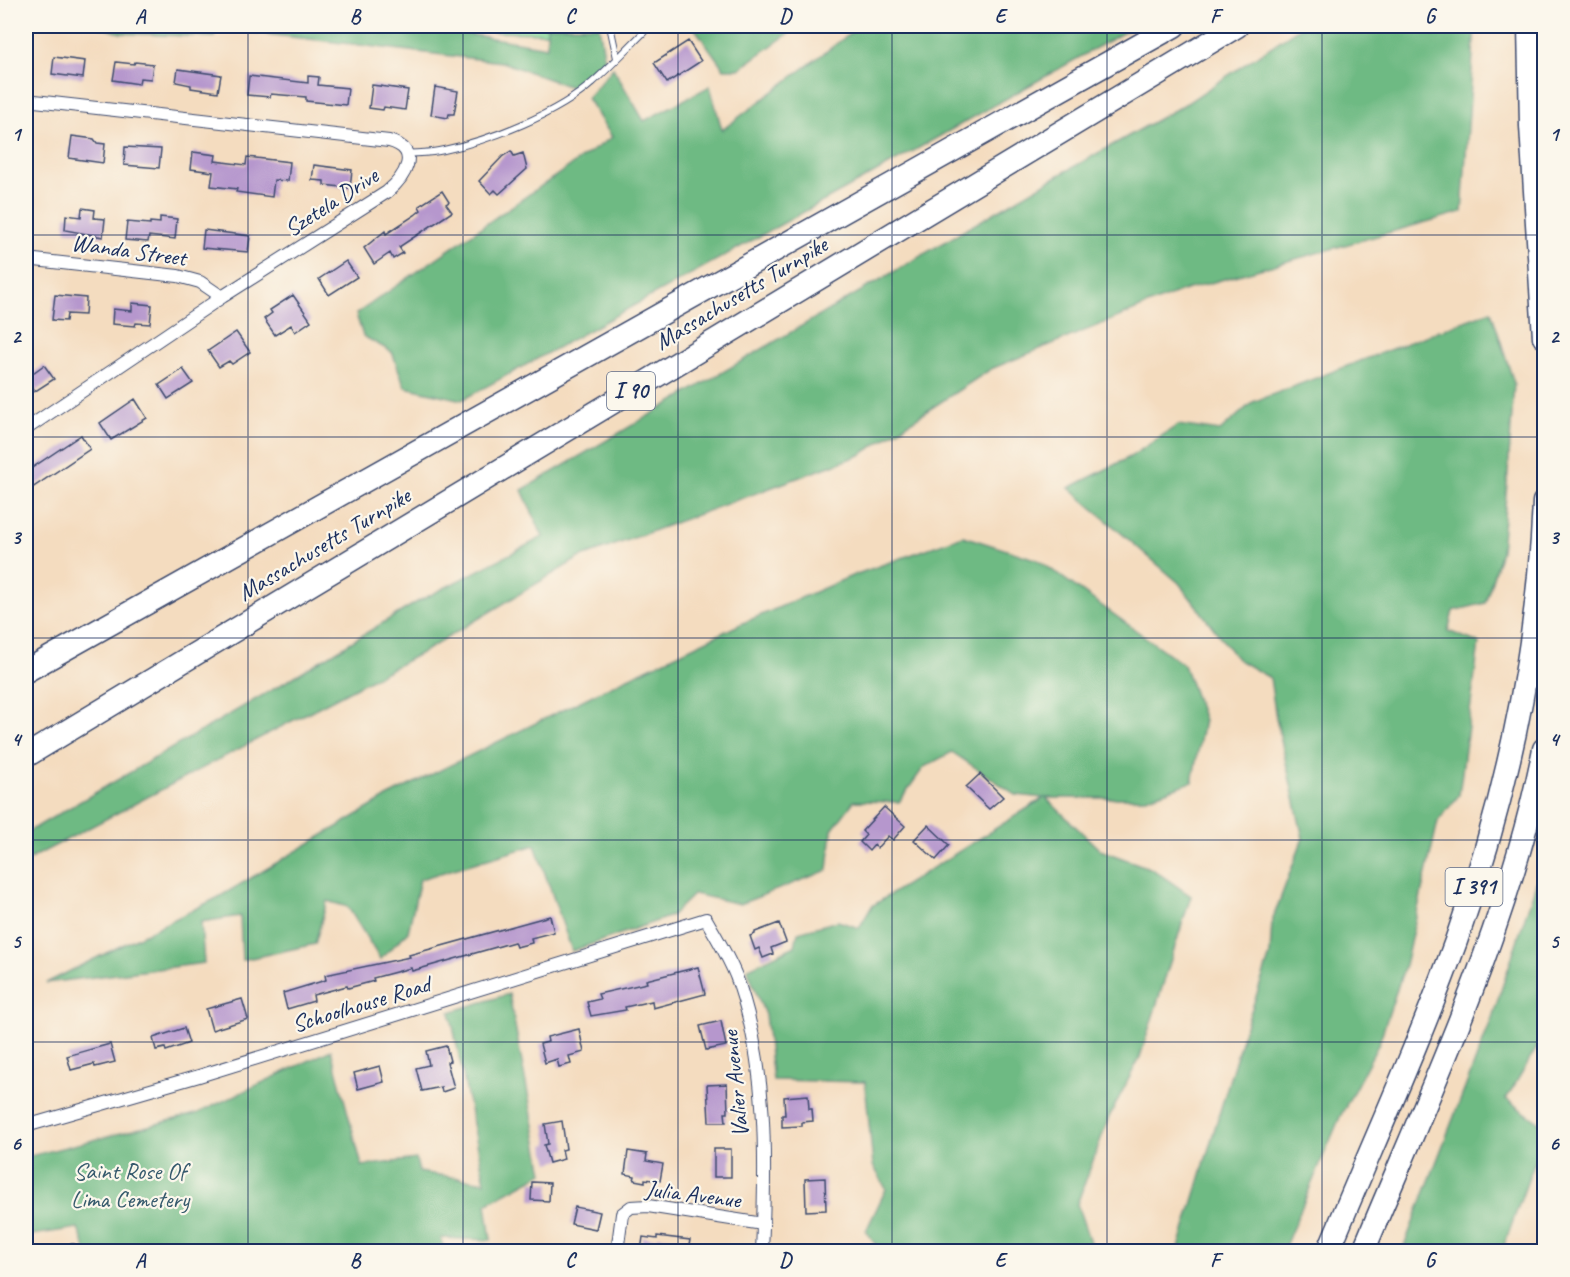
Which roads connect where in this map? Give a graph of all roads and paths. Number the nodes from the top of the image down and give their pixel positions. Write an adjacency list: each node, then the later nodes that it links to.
1 (610, 26): 6 (lane)
2 (648, 26): 6 (lane)
3 (1174, 26): 14 (highway, Massachusetts Turnpike / I 90)
4 (1237, 26): 16 (highway, Massachusetts Turnpike / I 90)
5 (1529, 26): 11 (highway)
6 (617, 58): 8 (lane)
7 (26, 100): 8 (street, Szetela Drive)
8 (406, 154): 10 (street, Szetela Drive)
9 (26, 259): 10 (street, Wanda Street)
10 (222, 297): 12 (street, Szetela Drive)
11 (1545, 337)
12 (26, 429)
13 (1545, 502): 24 (highway, I 391)
14 (26, 671)
15 (1545, 749): 25 (highway, I 391)
16 (26, 756)
17 (707, 920): 18 (street, Schoolhouse Road); 19 (street, Valier Avenue)
18 (26, 1126)
19 (763, 1224): 22 (street, Julia Avenue); 23 (street, Valier Avenue)
20 (53, 1251): 21 (lane)
21 (75, 1251)
22 (617, 1251)
23 (762, 1251)
24 (1328, 1251)
25 (1363, 1251)

